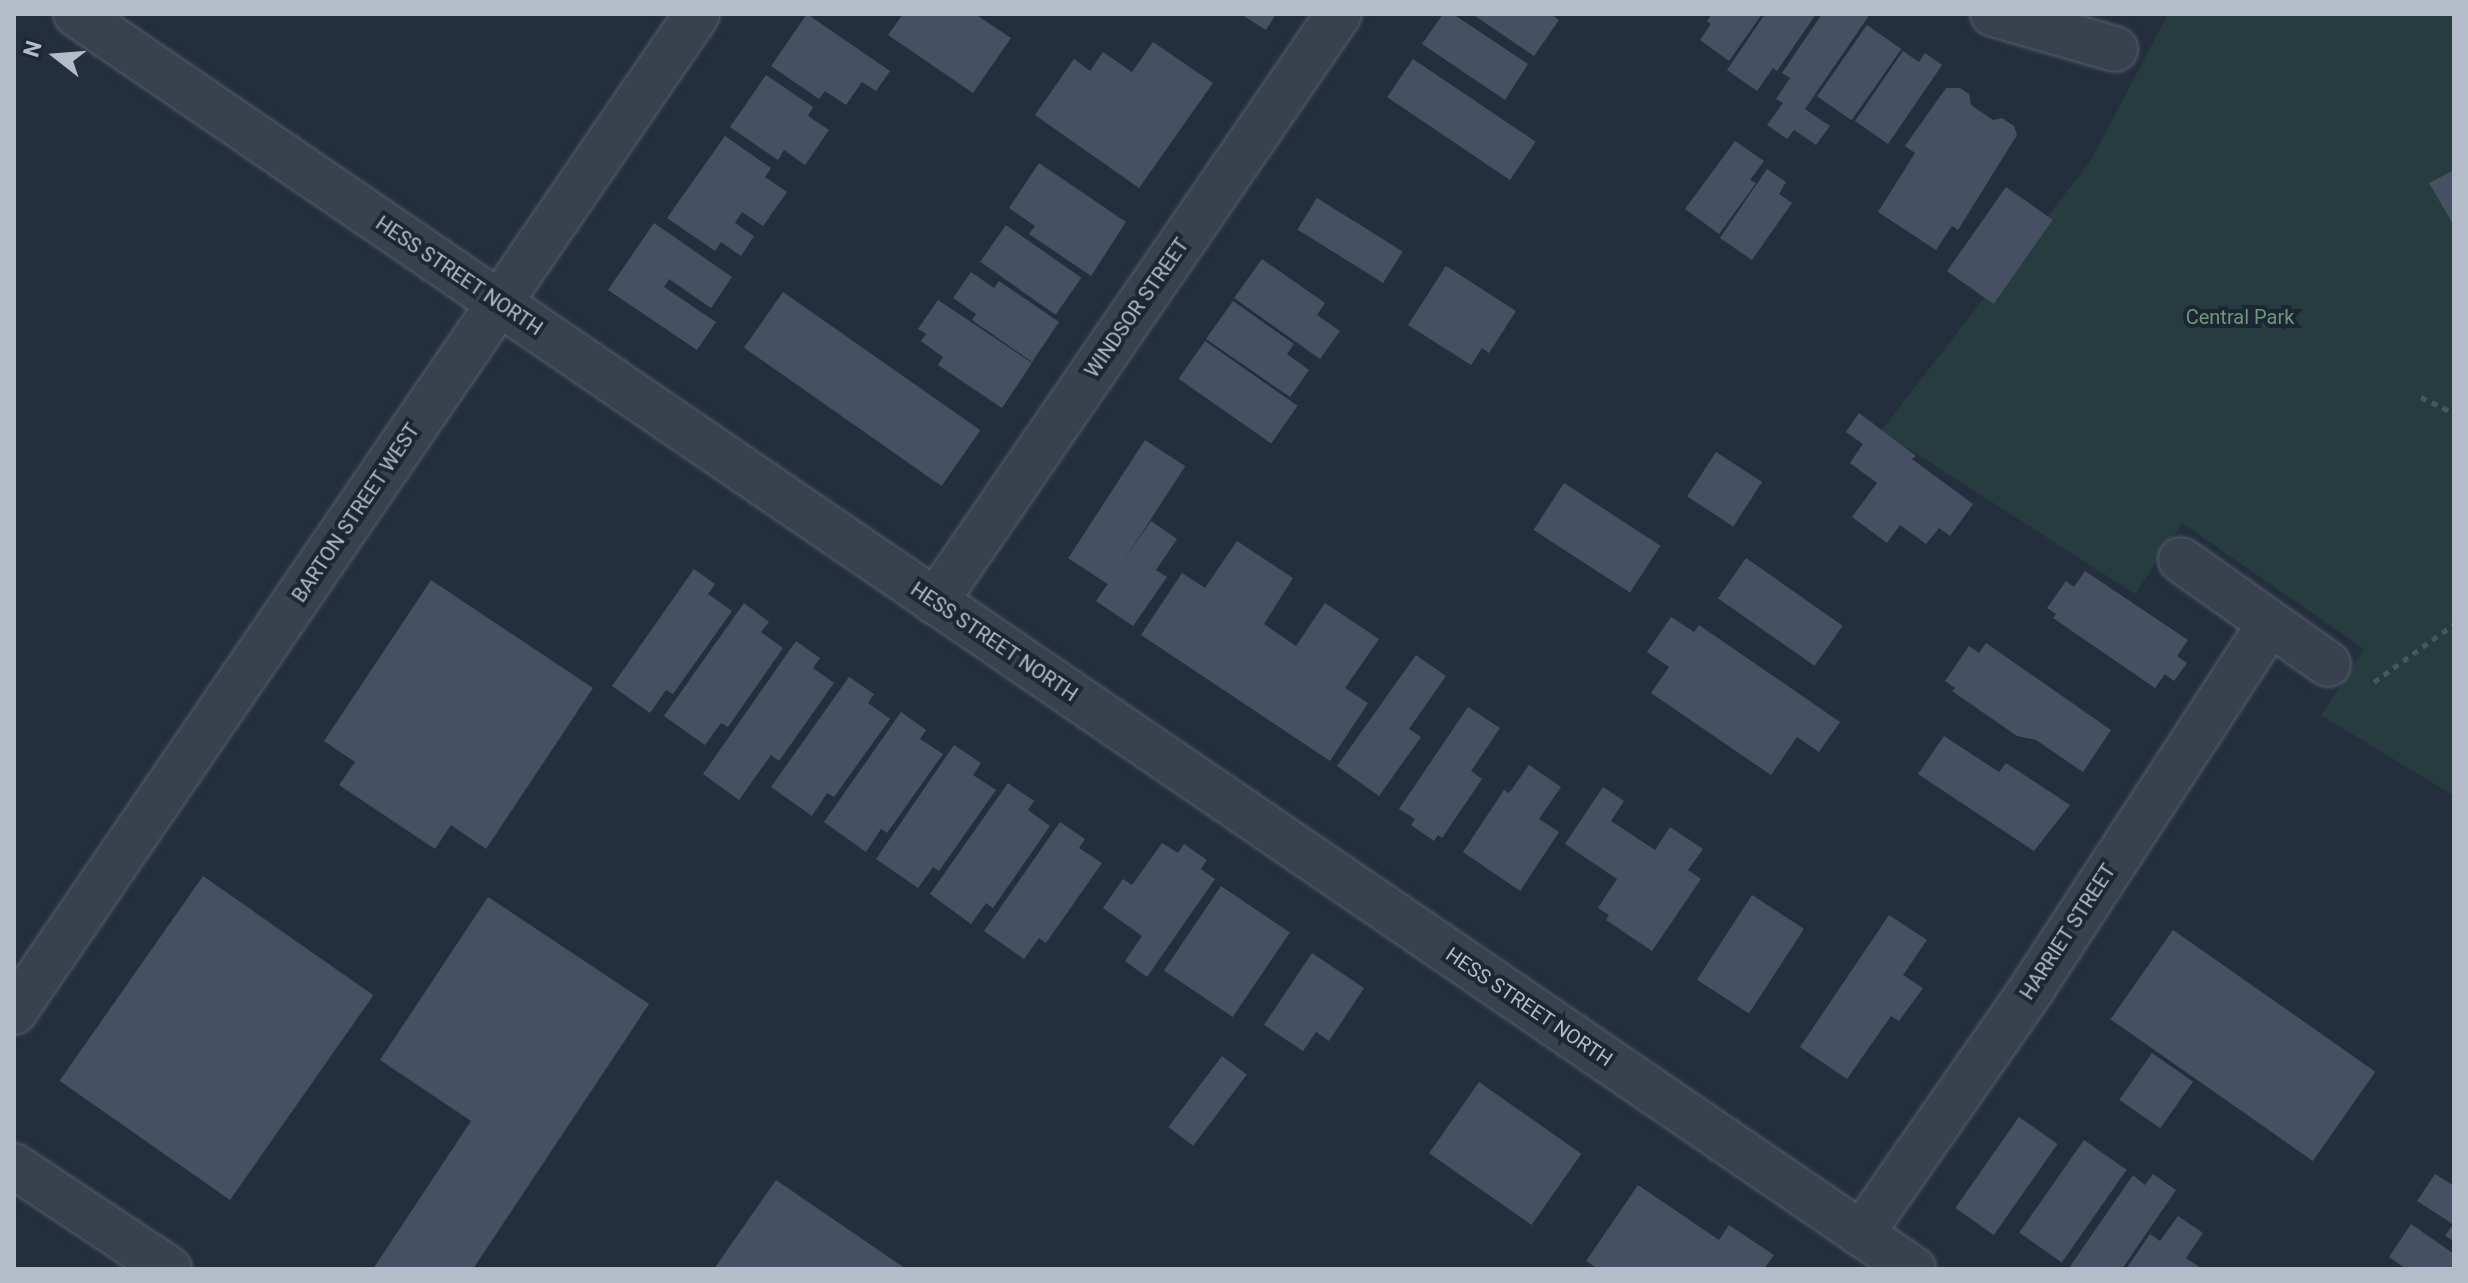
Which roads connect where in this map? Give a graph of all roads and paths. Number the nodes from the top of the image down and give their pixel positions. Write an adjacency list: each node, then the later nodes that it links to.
1 (76, 14): 6 (street, HESS STREET NORTH)
2 (697, 14): 6 (street, BARTON STREET WEST)
3 (1339, 14): 10 (street, WINDSOR STREET)
4 (1993, 14): 5 (street)
5 (2115, 49)
6 (500, 304): 10 (street, HESS STREET NORTH); 15 (street, BARTON STREET WEST)
7 (2421, 397): 8 (path)
8 (2454, 413)
9 (2181, 560): 11 (street)
10 (935, 602): 17 (street, HESS STREET NORTH)
11 (2270, 624): 13 (street); 17 (street, HARRIET STREET)
12 (2454, 624): 14 (path)
13 (2328, 664)
14 (2363, 690)
15 (14, 1012)
16 (14, 1166): 18 (street)
17 (1861, 1234): 19 (street, HESS STREET NORTH)
18 (169, 1269)
19 (1913, 1269)

